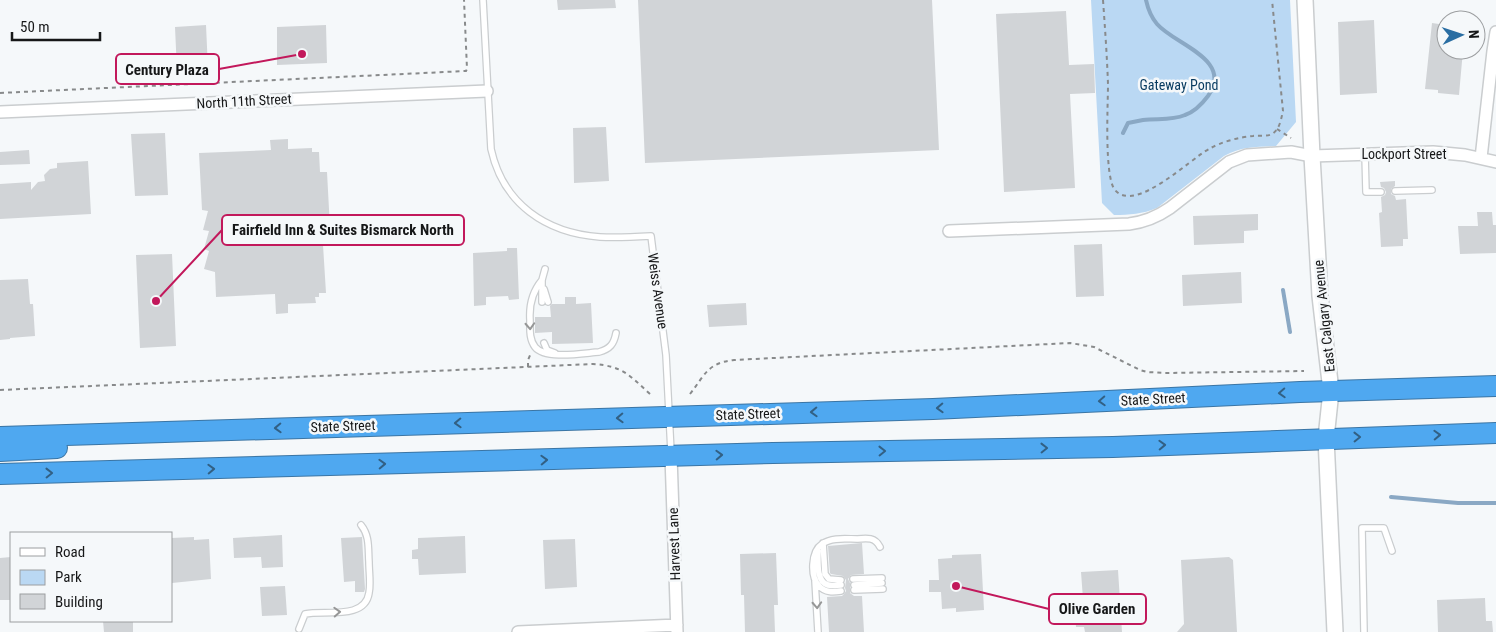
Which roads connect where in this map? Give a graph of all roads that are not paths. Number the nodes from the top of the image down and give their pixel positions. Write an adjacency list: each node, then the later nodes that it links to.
1 (483, 0): 4 (lane, Weiss Avenue)
2 (1305, 0): 7 (street, East Calgary Avenue)
3 (1496, 32): 8 (street)
4 (487, 91): 5 (street, North 11th Street); 22 (lane, Weiss Avenue)
5 (0, 112)
6 (1365, 154): 7 (street, Lockport Street); 8 (street, Lockport Street); 12 (lane)
7 (1312, 156): 13 (street, Lockport Street); 21 (street, East Calgary Avenue)
8 (1481, 158): 9 (street, Lockport Street)
9 (1496, 162)
10 (1432, 190): 11 (lane)
11 (1395, 191)
12 (1381, 192)
13 (949, 231)
14 (545, 269): 15 (lane)
15 (542, 280): 16 (lane); 19 (lane, one-way to 19)
16 (545, 302)
17 (616, 333): 19 (lane)
18 (547, 344): 19 (lane)
19 (562, 354)
20 (1496, 386): 21 (highway, State Street)
21 (1331, 391): 22 (highway, State Street, one-way to 22); 27 (street, East Calgary Avenue)
22 (669, 417): 24 (highway, State Street, one-way to 24); 29 (lane, Weiss Avenue)
23 (0, 423): 24 (highway)
24 (144, 432): 26 (highway, State Street); 28 (highway)
25 (1496, 432): 27 (highway, one-way to 25)
26 (0, 436)
27 (1326, 438): 29 (highway, one-way to 27); 41 (street, East Calgary Avenue)
28 (0, 451)
29 (671, 456): 30 (highway, one-way to 29); 38 (street, Harvest Lane)
30 (3, 475)
31 (361, 526): 37 (lane, one-way to 31)
32 (821, 545): 33 (lane); 35 (lane); 35 (lane)
33 (880, 547)
34 (1392, 551): 42 (lane)
35 (815, 578): 40 (lane, one-way to 40)
36 (882, 583): 36 (lane)
37 (299, 629)
38 (677, 629): 39 (street)
39 (518, 632)
40 (818, 632)
41 (1335, 632)
42 (1364, 632)

